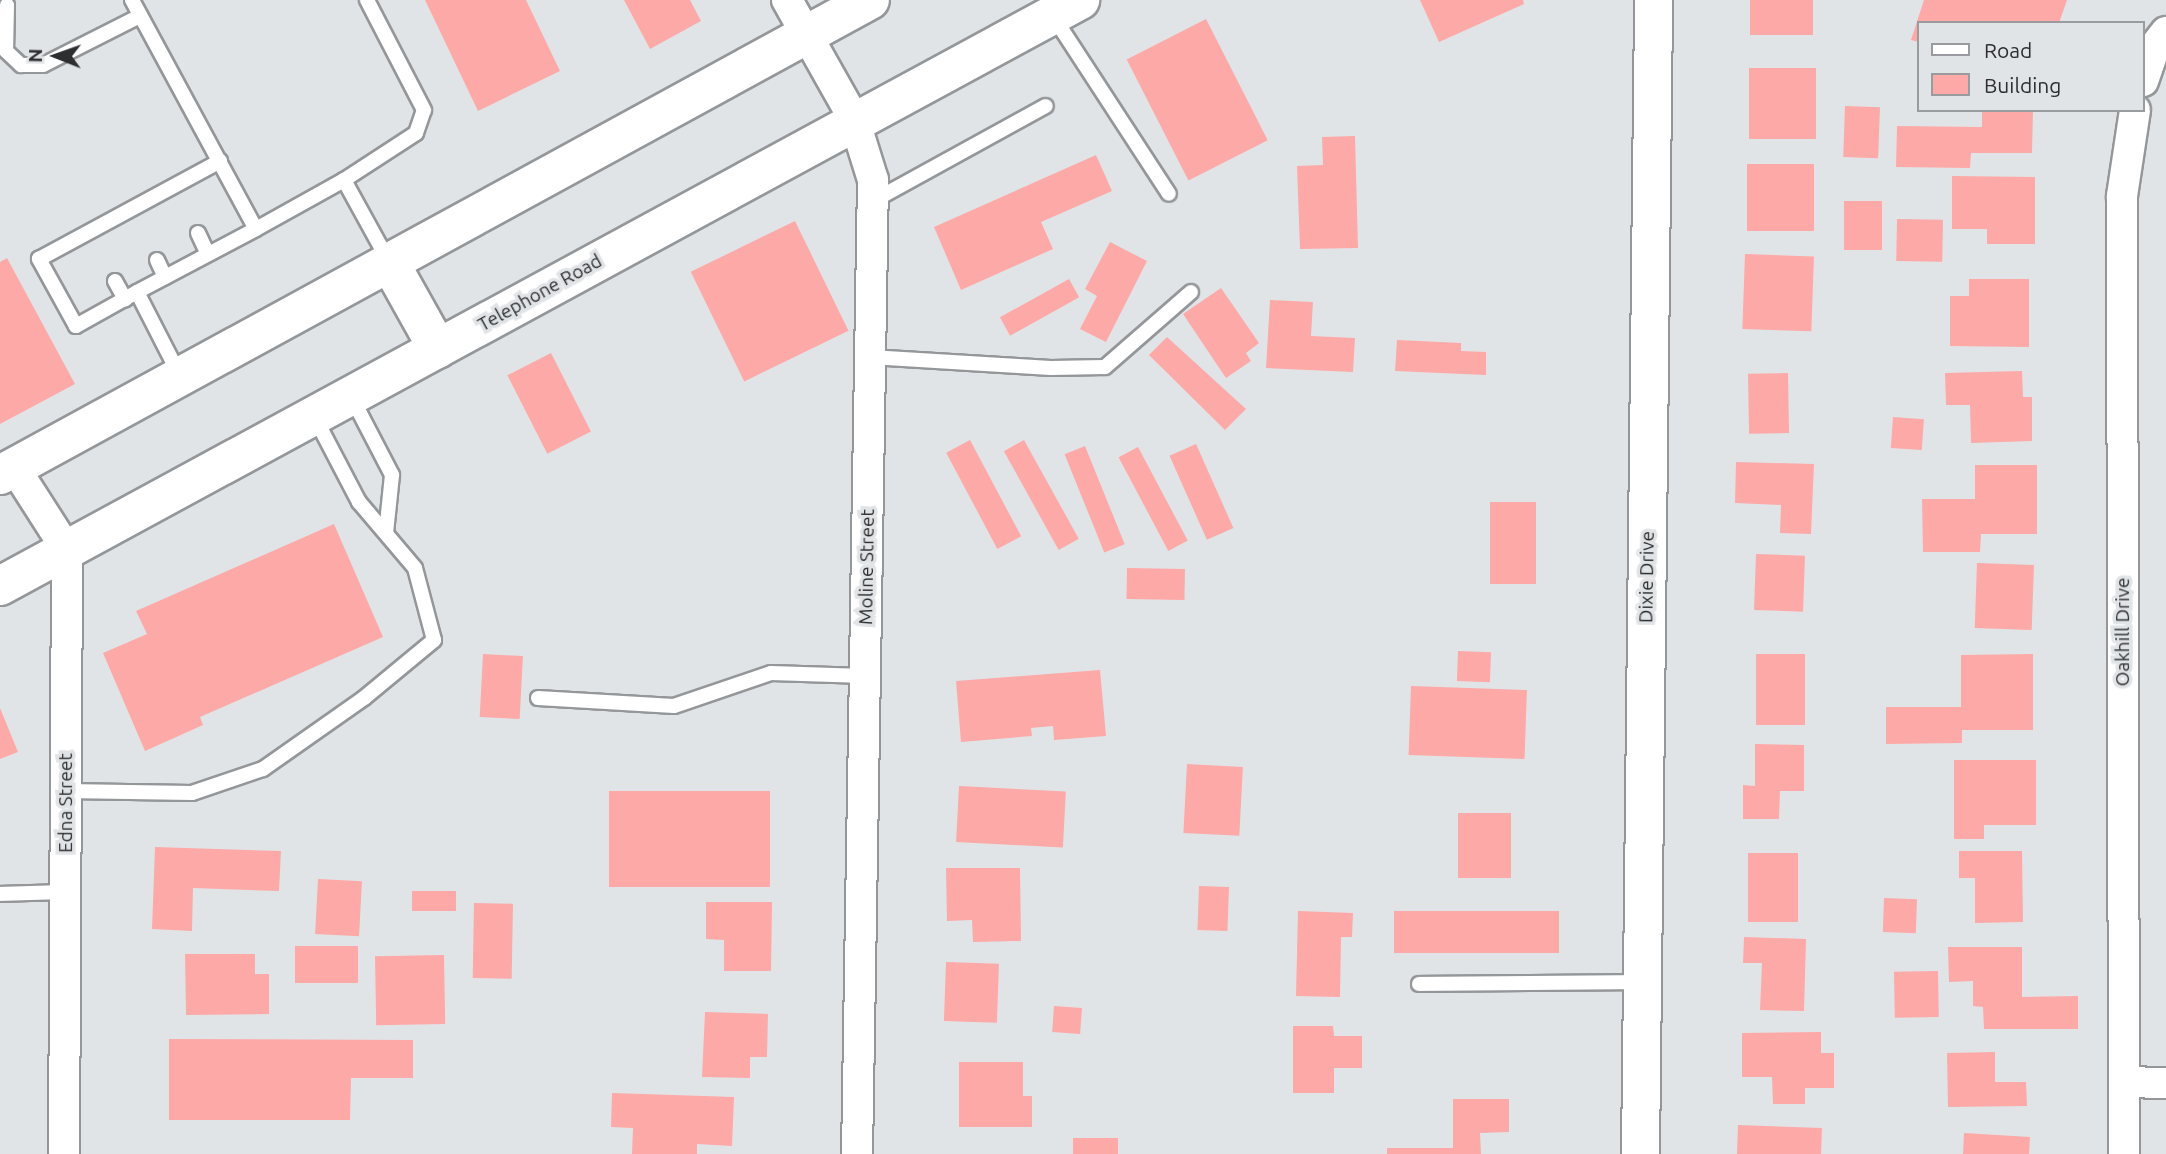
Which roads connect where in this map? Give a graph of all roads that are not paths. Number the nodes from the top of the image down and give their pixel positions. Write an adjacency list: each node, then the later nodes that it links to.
1 (132, 0): 8 (lane)
2 (367, 0): 16 (lane)
3 (787, 0): 10 (street, Moline Street)
4 (870, 0): 10 (main road)
5 (1653, 0): 42 (street, Dixie Drive)
6 (7, 5): 8 (lane)
7 (1066, 7): 14 (main road, Telephone Road); 17 (lane)
8 (141, 16): 15 (lane)
9 (2166, 32): 11 (street)
10 (805, 35): 14 (street, Moline Street); 23 (main road)
11 (2145, 76)
12 (1046, 106): 18 (lane)
13 (2136, 112): 44 (street, Oakhill Drive)
14 (854, 119): 18 (street, Moline Street); 28 (main road, Telephone Road)
15 (220, 161): 19 (lane); 27 (lane)
16 (344, 180): 19 (lane); 23 (lane)
17 (1169, 194)
18 (873, 201): 29 (street, Moline Street)
19 (256, 229): 21 (lane)
20 (198, 233): 21 (lane)
21 (208, 254): 24 (lane)
22 (157, 260): 24 (lane)
23 (391, 265): 28 (main road); 30 (main road)
24 (165, 277): 27 (lane)
25 (115, 281): 27 (lane)
26 (1191, 292): 29 (lane)
27 (131, 296): 30 (lane)
28 (438, 349): 31 (main road, Telephone Road)
29 (870, 357): 37 (street, Moline Street)
30 (180, 377): 33 (main road)
31 (351, 397): 32 (main road, Telephone Road); 34 (lane)
32 (314, 416): 34 (lane); 35 (main road, Telephone Road)
33 (7, 471): 35 (street)
34 (386, 533): 39 (lane)
35 (67, 551): 36 (main road, Telephone Road); 39 (street, Edna Street)
36 (0, 586)
37 (865, 676): 38 (lane); 47 (street, Moline Street)
38 (538, 698)
39 (66, 791): 40 (street, Edna Street)
40 (65, 892): 41 (lane); 46 (street, Edna Street)
41 (0, 894)
42 (1643, 982): 43 (lane); 48 (street, Dixie Drive)
43 (1419, 984)
44 (2123, 1082): 45 (street); 49 (street, Oakhill Drive)
45 (2166, 1083)
46 (64, 1154)
47 (857, 1154)
48 (1640, 1154)
49 (2124, 1154)

